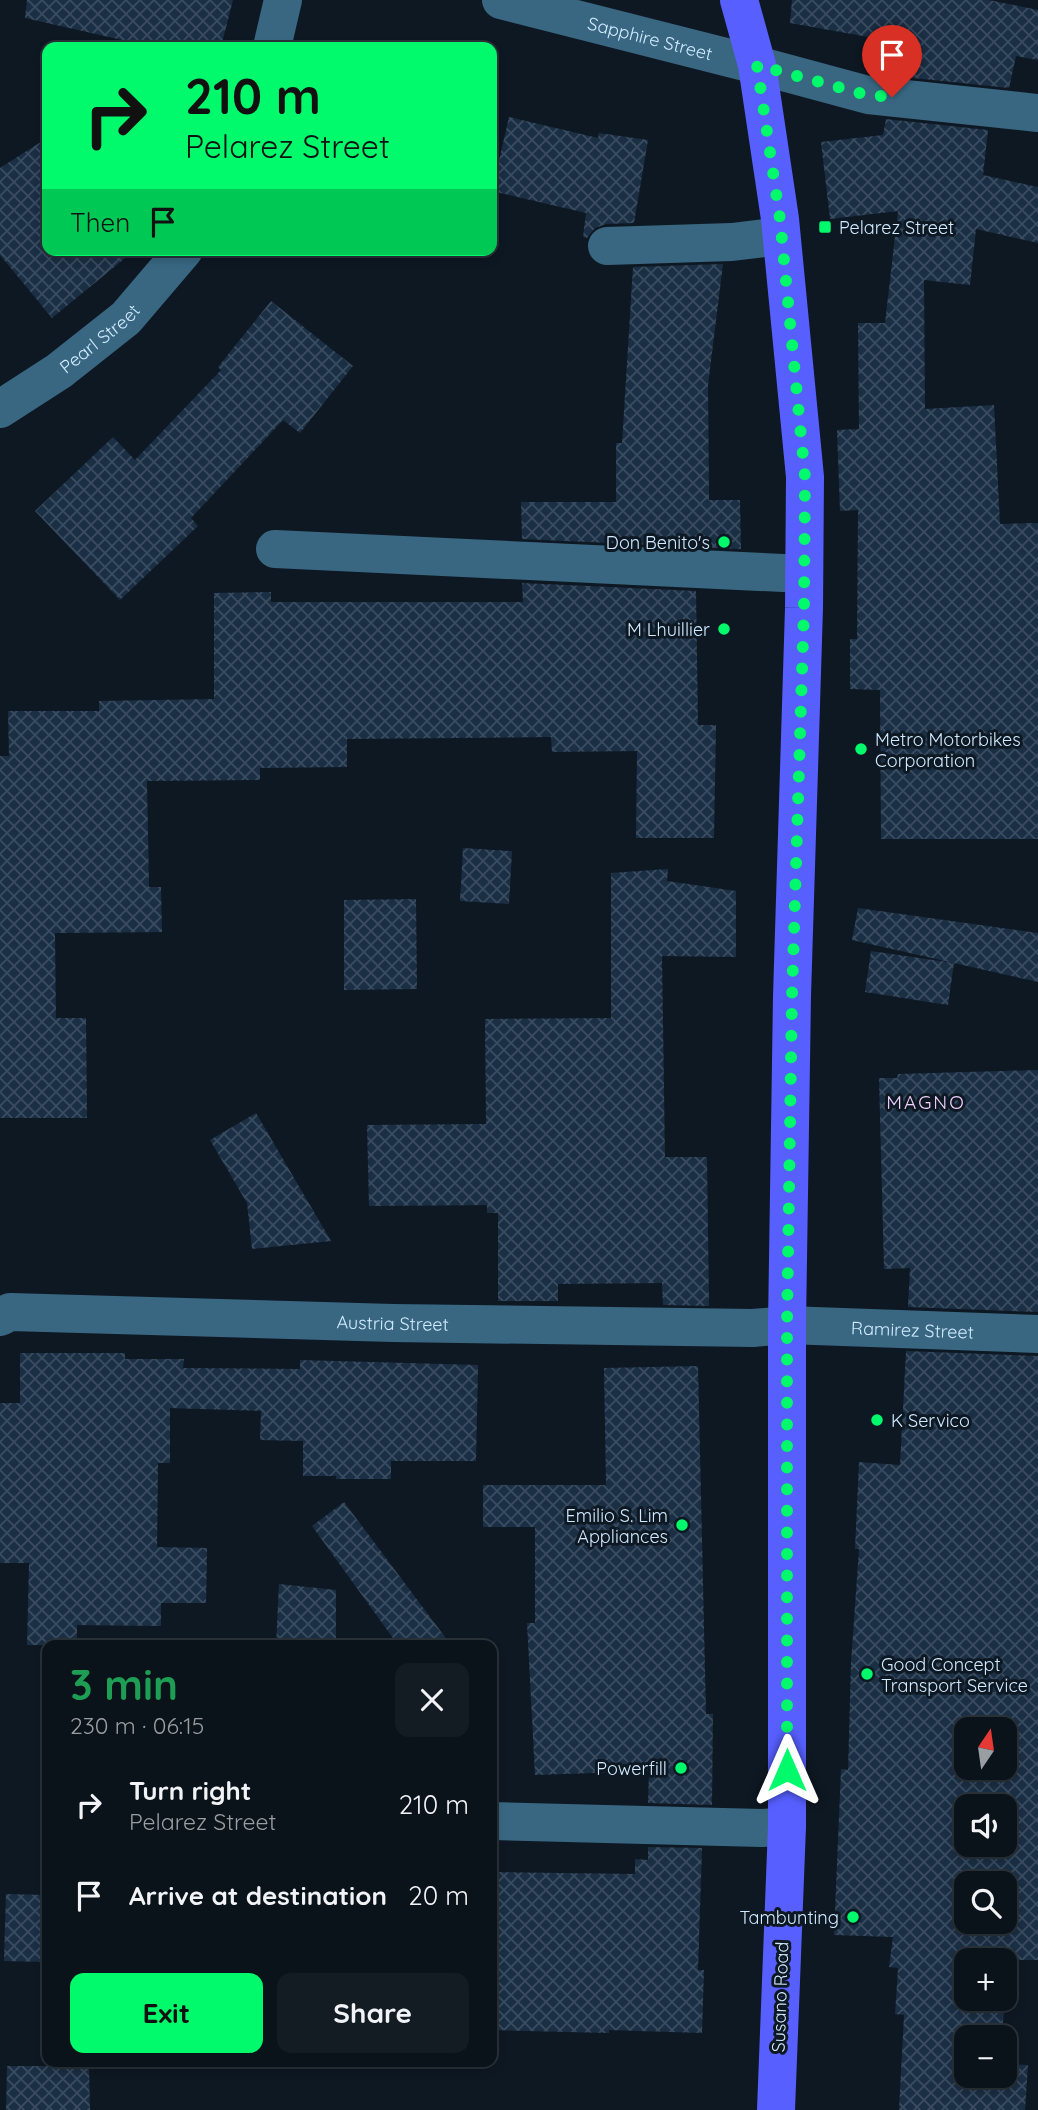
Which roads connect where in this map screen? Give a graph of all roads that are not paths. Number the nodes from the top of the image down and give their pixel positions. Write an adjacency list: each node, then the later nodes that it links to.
1 (283, 0): 4 (street)
2 (501, 0): 5 (street, Sapphire Street)
3 (739, 0): 5 (main road, Susano Road)
4 (273, 42)
5 (757, 65): 6 (street); 7 (main road, Susano Road)
6 (1038, 113)
7 (781, 236): 8 (street); 12 (main road, Susano Road)
8 (607, 246)
9 (179, 256): 10 (street, Pearl Street)
10 (0, 409)
11 (275, 549): 12 (street)
12 (804, 574): 14 (main road, Susano Road)
13 (0, 1318): 14 (street, Austria Street)
14 (787, 1325): 15 (street, Ramirez Street); 17 (main road, Susano Road)
15 (1038, 1334)
16 (497, 1821): 17 (street)
17 (787, 1826): 18 (main road, Susano Road)
18 (776, 2110)

